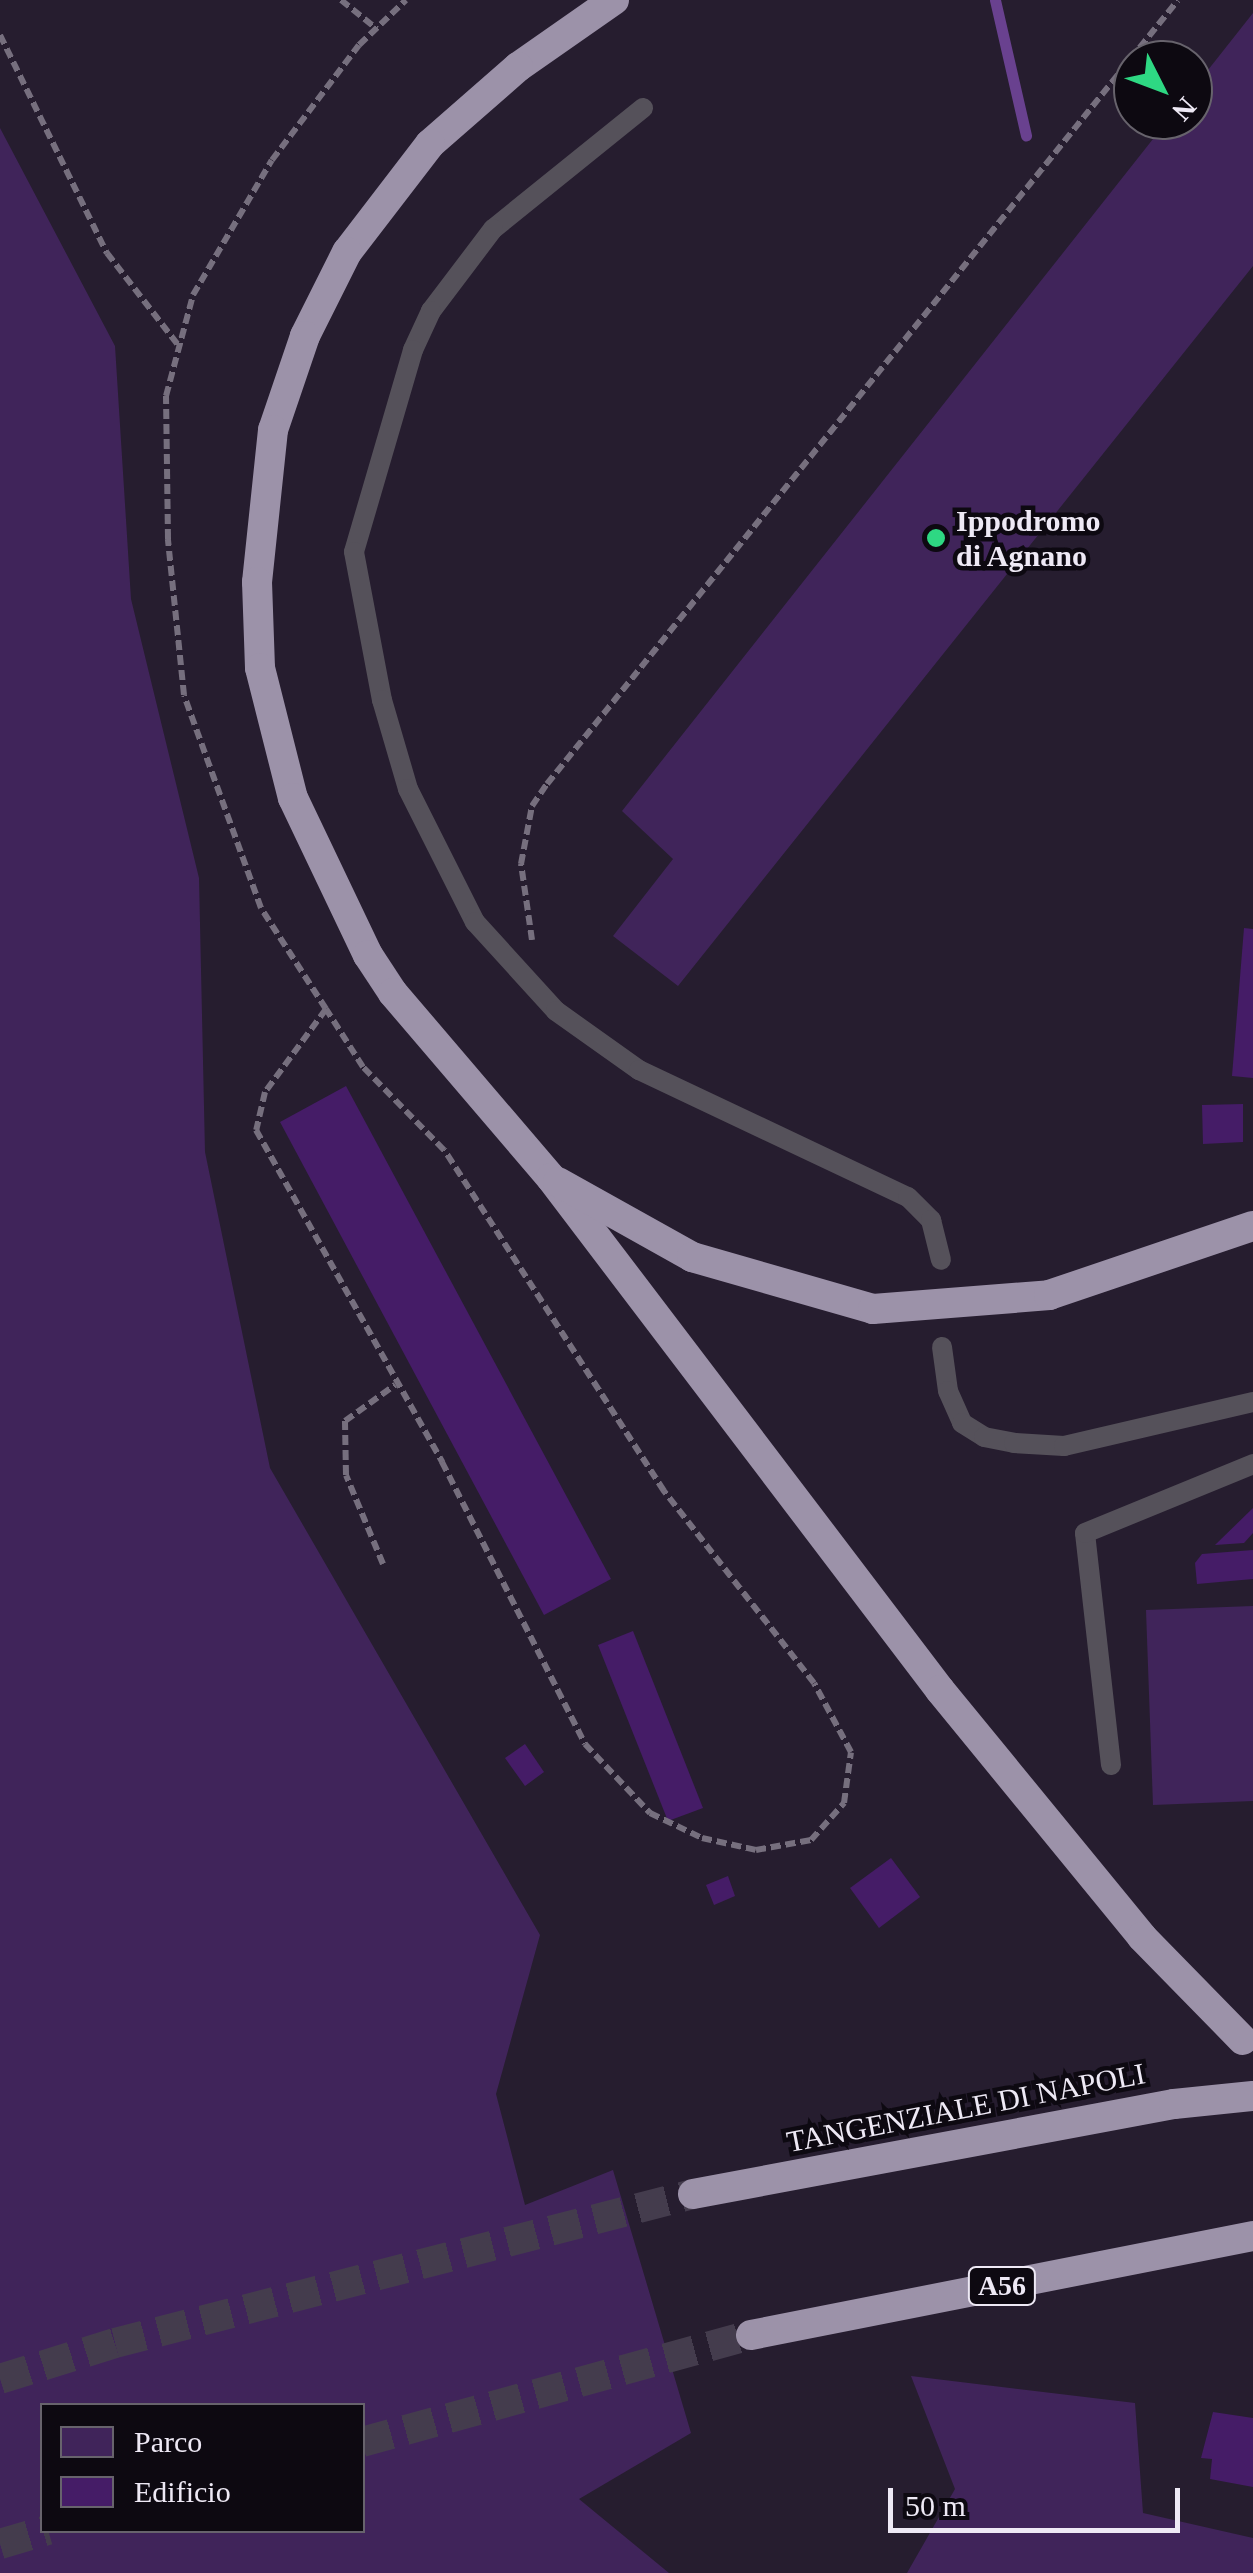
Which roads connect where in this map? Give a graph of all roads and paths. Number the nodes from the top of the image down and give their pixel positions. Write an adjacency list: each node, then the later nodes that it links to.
1 (340, 0): 4 (path)
2 (614, 0): 9 (highway)
3 (1178, 0): 8 (path)
4 (376, 28)
5 (0, 35): 7 (path)
6 (643, 108): 11 (lane)
7 (180, 347)
8 (536, 958)
9 (551, 1178): 10 (highway); 18 (highway)
10 (1253, 1226)
11 (941, 1260)
12 (942, 1346): 14 (lane)
13 (395, 1385): 13 (path); 16 (path)
14 (1253, 1402)
15 (1253, 1464): 17 (lane)
16 (384, 1564)
17 (1112, 1766)
18 (1243, 2040)
19 (1253, 2079): 21 (highway)
20 (1253, 2096): 21 (highway, TANGENZIALE DI NAPOLI)
21 (1174, 2104): 22 (highway, TANGENZIALE DI NAPOLI)
22 (693, 2194)
23 (1253, 2236): 24 (highway, A56)
24 (751, 2335)

